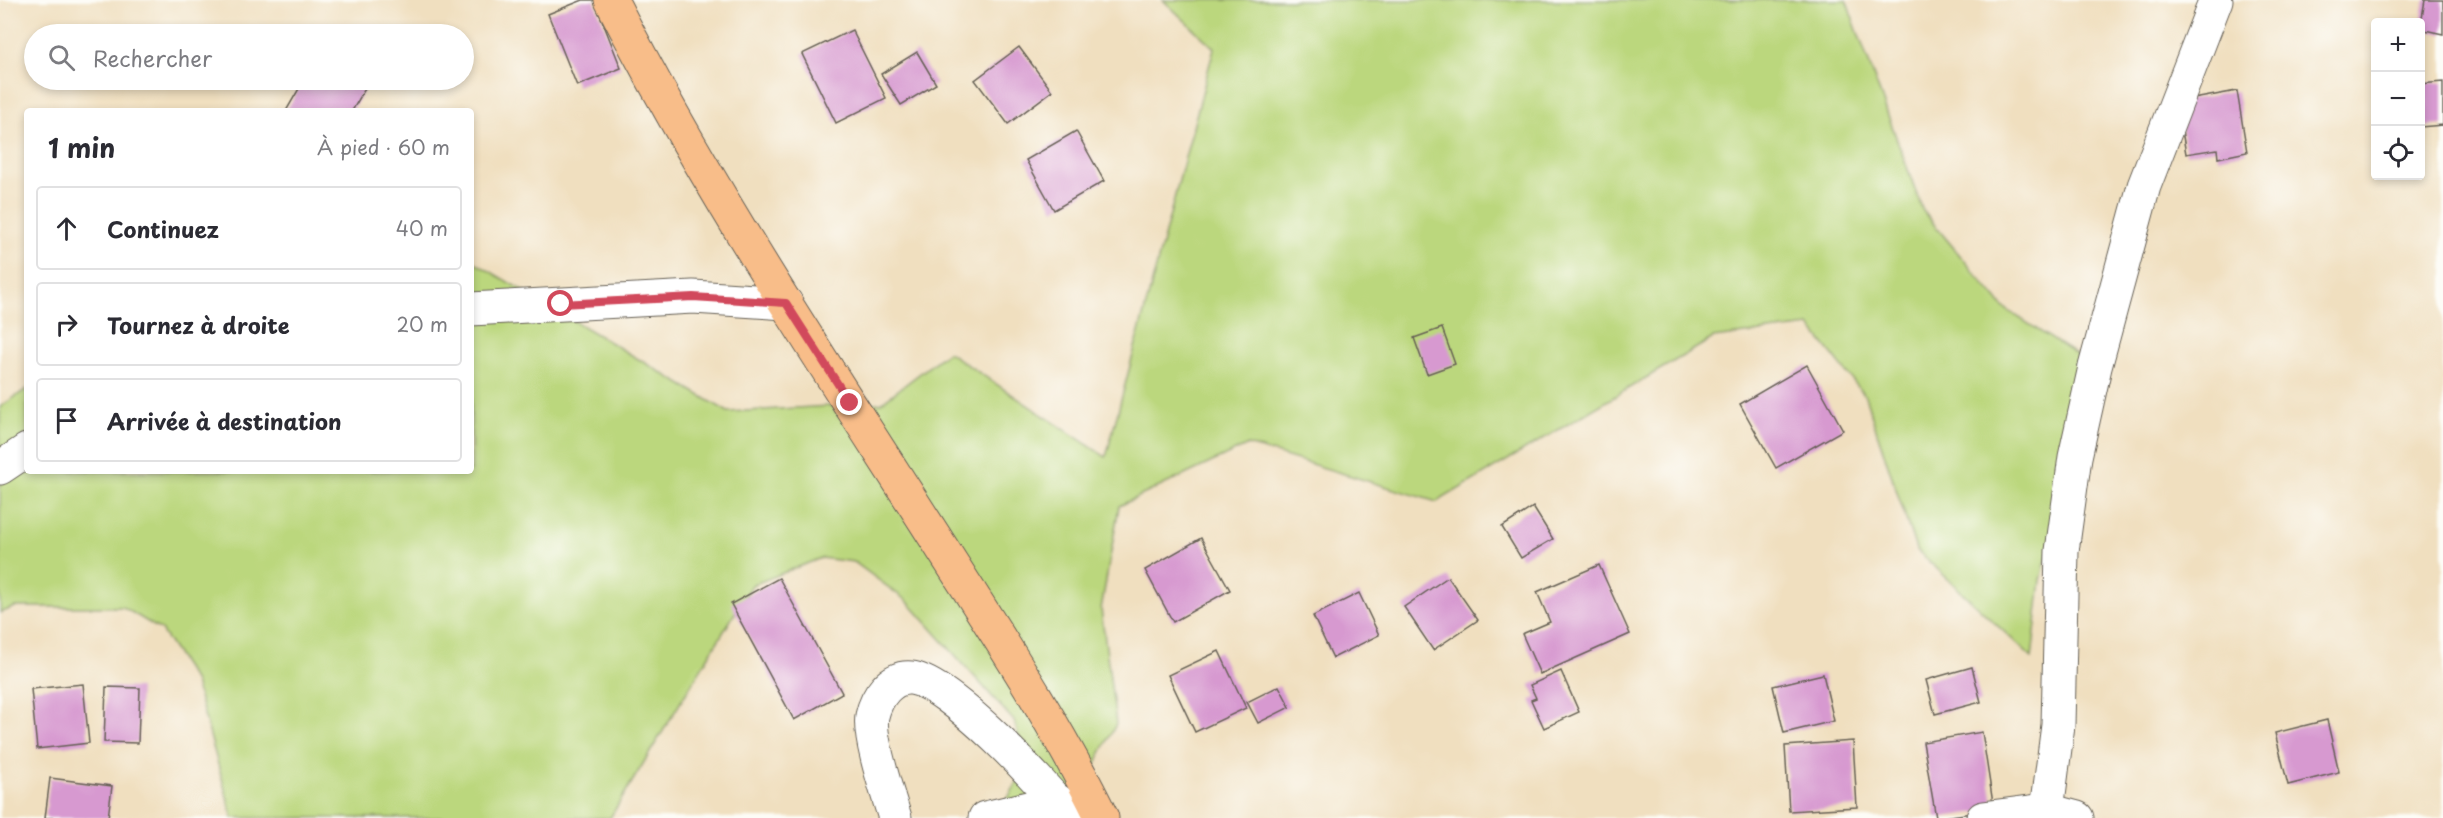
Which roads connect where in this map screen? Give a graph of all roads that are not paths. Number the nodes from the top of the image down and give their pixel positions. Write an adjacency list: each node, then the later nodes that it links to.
1 (612, 0): 3 (main road)
2 (2216, 0): 8 (street)
3 (786, 303): 4 (street); 11 (main road)
4 (474, 309)
5 (24, 452): 6 (street)
6 (0, 468)
7 (1064, 810): 9 (street); 10 (street)
8 (2062, 814): 12 (street)
9 (895, 818)
10 (985, 818)
11 (1102, 818)
12 (1983, 818)

